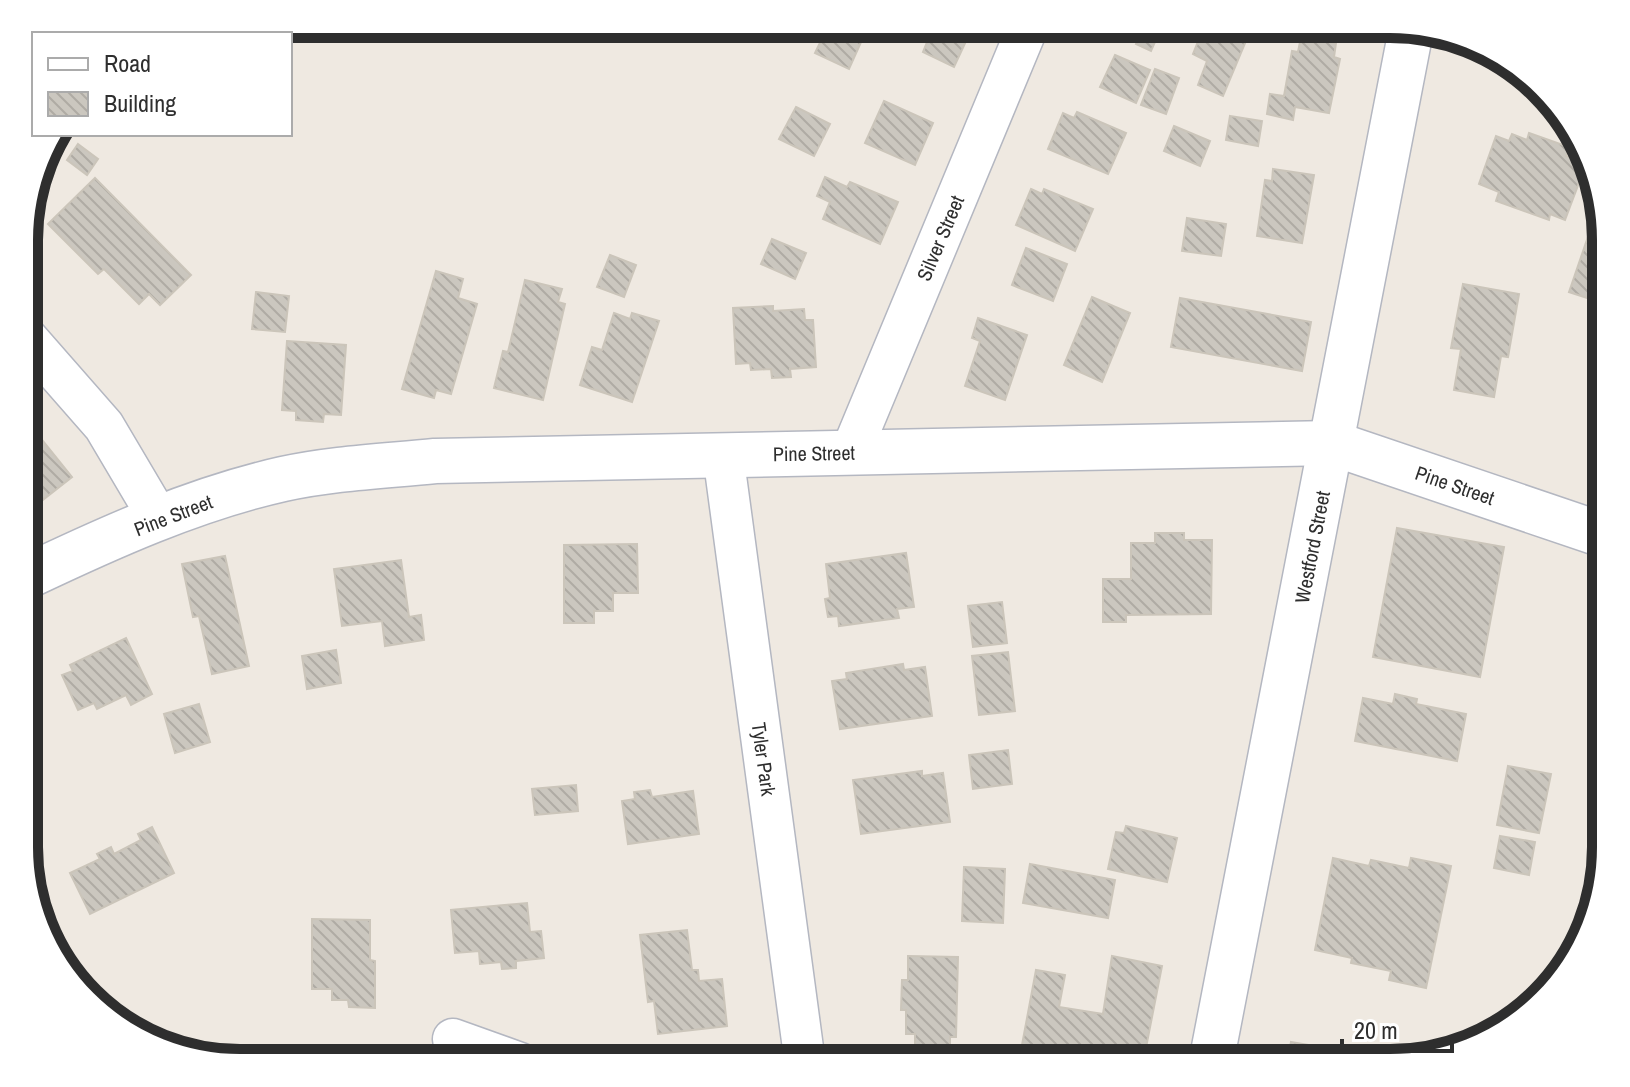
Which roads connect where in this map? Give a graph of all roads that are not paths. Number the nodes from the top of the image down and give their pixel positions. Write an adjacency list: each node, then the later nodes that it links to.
1 (1023, 38): 5 (street, Silver Street)
2 (1409, 39): 4 (main road, Westford Street)
3 (38, 351): 7 (street)
4 (1332, 443): 5 (main road, Pine Street); 8 (main road, Pine Street); 13 (main road, Westford Street)
5 (851, 452): 6 (main road, Pine Street)
6 (723, 454): 7 (main road, Pine Street); 12 (street, Tyler Park)
7 (159, 519): 9 (main road, Pine Street)
8 (1592, 531)
9 (38, 571)
10 (453, 1039): 11 (street)
11 (481, 1049)
12 (803, 1049)
13 (1214, 1049)

